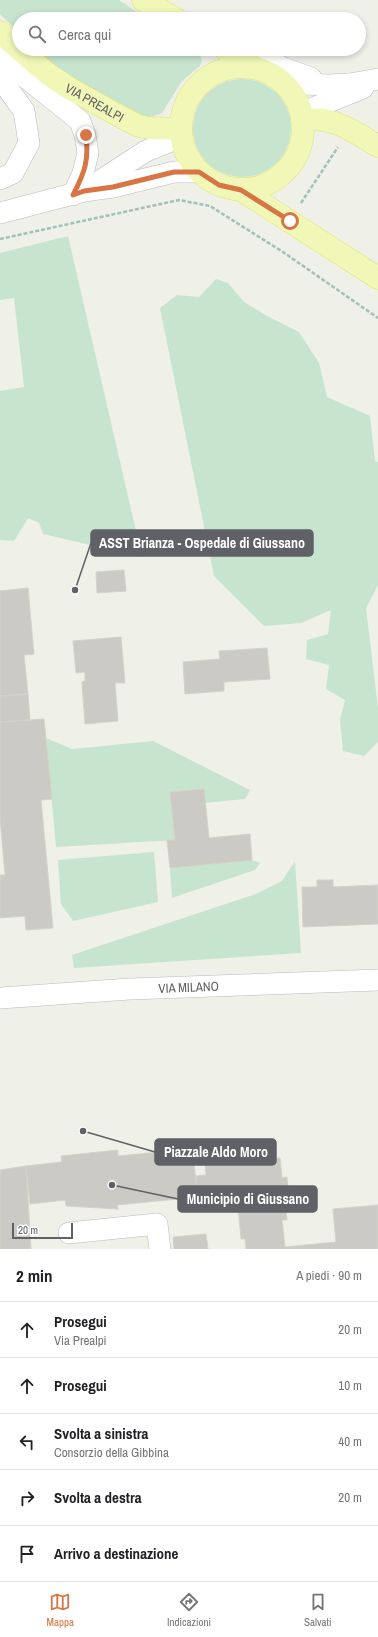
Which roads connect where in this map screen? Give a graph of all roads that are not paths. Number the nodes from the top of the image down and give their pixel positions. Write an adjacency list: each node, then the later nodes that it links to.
1 (144, 0): 2 (main road)
2 (164, 12)
3 (0, 32): 4 (main road, VIA PREALPI)
4 (12, 43)
5 (0, 45): 18 (street)
6 (27, 56): 13 (main road, VIA PREALPI)
7 (256, 59): 10 (main road); 11 (street); 13 (main road)
8 (0, 78): 16 (street)
9 (378, 80): 11 (street); 12 (street)
10 (283, 83): 11 (street); 12 (main road)
11 (336, 84)
12 (301, 116): 14 (main road); 17 (main road)
13 (181, 133): 15 (main road); 18 (street)
14 (378, 146)
15 (199, 172): 17 (main road); 18 (street)
16 (0, 178)
17 (231, 188): 20 (main road)
18 (78, 193): 19 (street)
19 (0, 213)
20 (378, 278)
21 (378, 980): 22 (street, VIA MILANO)
22 (0, 998)
23 (69, 1233): 24 (street)
24 (160, 1249)

